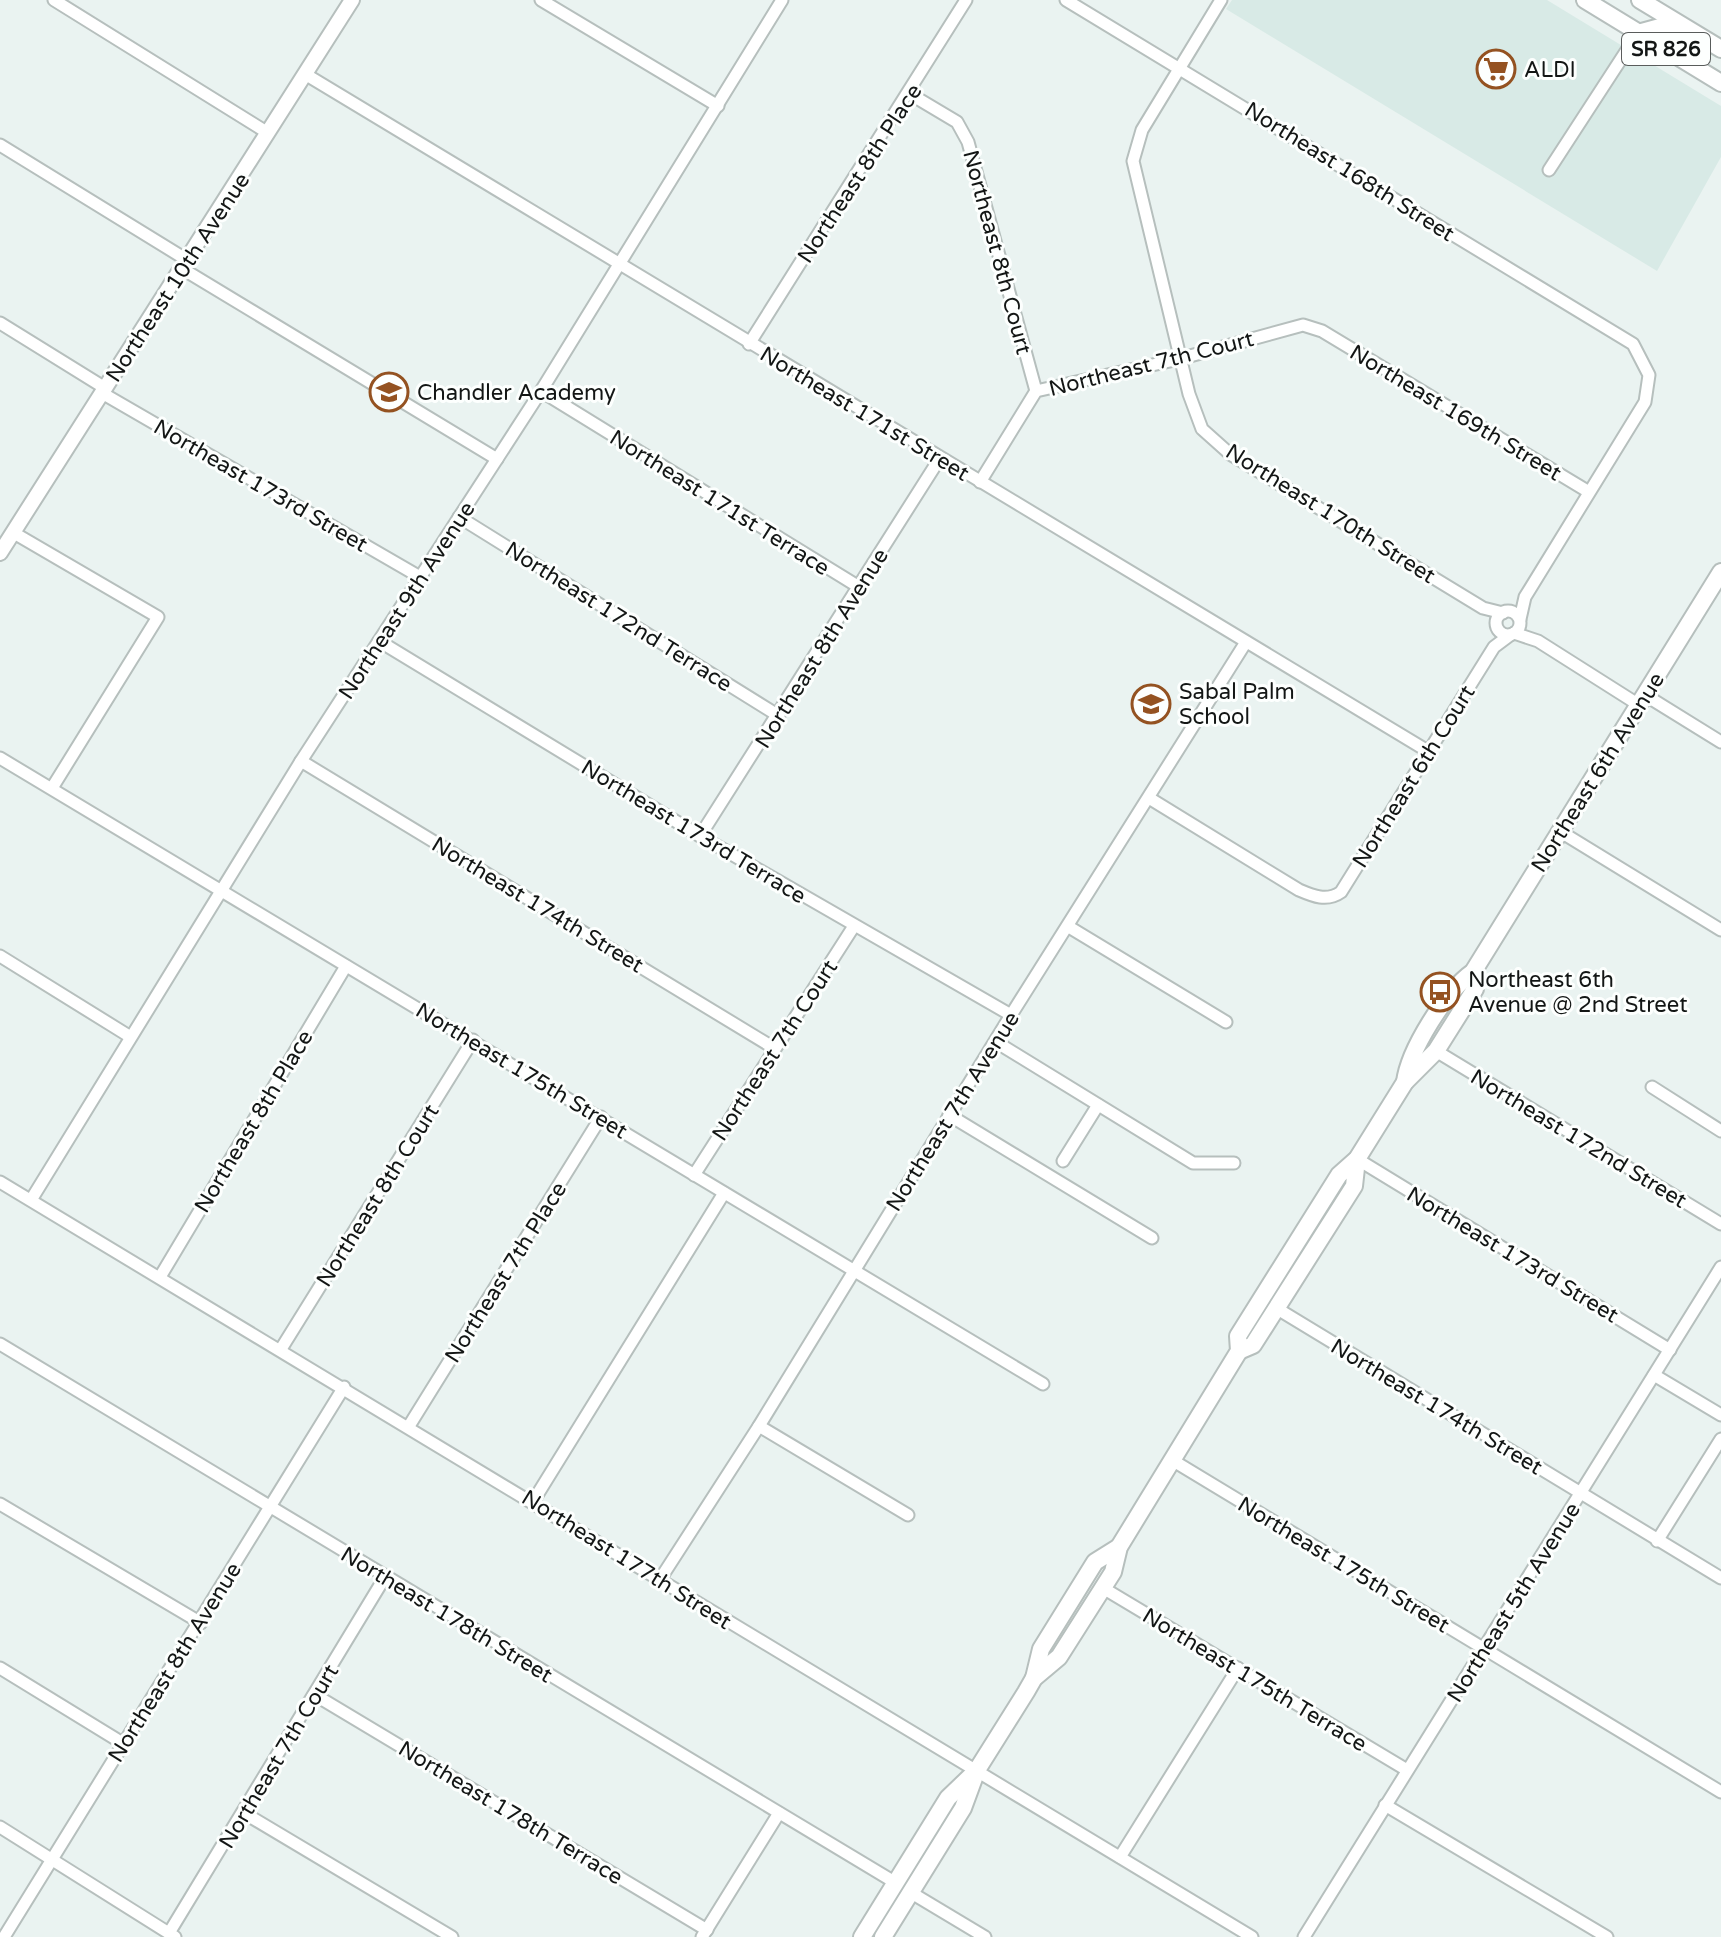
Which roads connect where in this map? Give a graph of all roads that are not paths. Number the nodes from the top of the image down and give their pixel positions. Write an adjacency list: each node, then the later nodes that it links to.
1 (54, 0): 19 (street)
2 (541, 0): 18 (street)
3 (782, 0): 18 (street, Northeast 9th Avenue)
4 (966, 0): 17 (street, Northeast 8th Place)
5 (1066, 0): 14 (street, Northeast 168th Street)
6 (1221, 0): 14 (street)
7 (1585, 0): 10 (main road, SR 826)
8 (348, 2): 15 (street, Northeast 10th Avenue)
9 (1646, 2): 10 (main road); 12 (main road, SR 826)
10 (1610, 15): 11 (main road, SR 826)
11 (1638, 33): 12 (main road); 16 (main road, SR 826); 21 (street)
12 (1700, 37): 13 (main road, SR 826)
13 (1721, 49)
14 (1180, 66): 27 (street); 34 (street, Northeast 168th Street)
15 (305, 74): 19 (street, Northeast 10th Avenue); 22 (street, Northeast 171st Street)
16 (1721, 83)
17 (910, 94): 26 (street, Northeast 8th Place); 30 (street, Northeast 8th Court)
18 (718, 106): 22 (street, Northeast 9th Avenue)
19 (268, 133): 23 (street, Northeast 10th Avenue)
20 (0, 145): 23 (street)
21 (1549, 170)
22 (618, 263): 26 (street, Northeast 171st Street); 29 (street, Northeast 9th Avenue)
23 (184, 264): 28 (street, Northeast 10th Avenue); 32 (street)
24 (0, 323): 28 (street, Northeast 173rd Street)
25 (1322, 331): 27 (street, Northeast 7th Court); 34 (street, Northeast 169th Street)
26 (749, 344): 31 (street, Northeast 171st Street)
27 (1179, 359): 30 (street, Northeast 7th Court); 42 (street, Northeast 170th Street)
28 (104, 390): 36 (street, Northeast 10th Avenue); 39 (street, Northeast 173rd Street)
29 (541, 391): 32 (street, Northeast 9th Avenue); 40 (street, Northeast 171st Terrace)
30 (1036, 391): 33 (street, Northeast 7th Court)
31 (940, 458): 33 (street, Northeast 171st Street); 40 (street, Northeast 8th Avenue)
32 (497, 459): 35 (street, Northeast 9th Avenue)
33 (980, 482): 45 (street, Northeast 171st Street)
34 (1589, 492): 41 (street)
35 (459, 517): 39 (street, Northeast 9th Avenue); 48 (street, Northeast 172nd Terrace)
36 (14, 533): 37 (street, Northeast 10th Avenue); 53 (street)
37 (0, 553)
38 (1720, 575): 47 (main road, Northeast 6th Avenue)
39 (420, 577): 44 (street, Northeast 9th Avenue)
40 (859, 587): 48 (street, Northeast 8th Avenue)
41 (1525, 597): 42 (street); 43 (street)
42 (1501, 619): 43 (street); 43 (street); 46 (street, Northeast 6th Court)
43 (1516, 628): 46 (street, Northeast 6th Court); 47 (street)
44 (379, 641): 52 (street, Northeast 9th Avenue); 56 (street, Northeast 173rd Terrace)
45 (1246, 642): 50 (street, Northeast 171st Street); 54 (street, Northeast 7th Avenue)
46 (1494, 647): 50 (street, Northeast 6th Court)
47 (1642, 700): 49 (street); 55 (main road, Northeast 6th Avenue)
48 (779, 716): 56 (street, Northeast 8th Avenue)
49 (1721, 742)
50 (1426, 750): 54 (street, Northeast 6th Court)
51 (0, 758): 53 (street, Northeast 175th Street)
52 (301, 761): 57 (street, Northeast 9th Avenue); 69 (street, Northeast 174th Street)
53 (52, 788): 57 (street, Northeast 175th Street)
54 (1149, 798): 59 (street, Northeast 7th Avenue)
55 (1561, 832): 60 (street); 63 (main road, Northeast 6th Avenue)
56 (700, 836): 58 (street, Northeast 173rd Terrace)
57 (223, 892): 62 (street, Northeast 175th Street); 66 (street, Northeast 9th Avenue)
58 (854, 926): 64 (street, Northeast 173rd Terrace); 69 (street, Northeast 7th Court)
59 (1069, 927): 64 (street, Northeast 7th Avenue); 65 (street)
60 (1721, 930)
61 (0, 956): 66 (street)
62 (346, 966): 67 (street, Northeast 175th Street); 88 (street, Northeast 8th Place)
63 (1473, 972): 70 (main road, Northeast 6th Avenue); 71 (main road, Northeast 6th Avenue)
64 (1011, 1015): 68 (street, Northeast 7th Avenue)
65 (1226, 1022)
66 (129, 1036): 83 (street, Northeast 9th Avenue)
67 (473, 1040): 75 (street, Northeast 175th Street); 91 (street, Northeast 8th Court)
68 (996, 1042): 73 (street); 74 (street, Northeast 7th Avenue)
69 (774, 1048): 80 (street, Northeast 7th Court)
70 (1436, 1051): 71 (main road, Northeast 6th Avenue); 84 (street, Northeast 172nd Street)
71 (1405, 1082): 77 (main road, Northeast 6th Avenue)
72 (1652, 1087): 76 (street)
73 (1098, 1105): 78 (street); 79 (street)
74 (949, 1115): 85 (street); 87 (street, Northeast 7th Avenue)
75 (601, 1117): 80 (street, Northeast 175th Street); 98 (street, Northeast 7th Place)
76 (1721, 1131)
77 (1357, 1159): 89 (main road, Northeast 6th Avenue); 92 (street, Northeast 173rd Street); 93 (main road, Northeast 6th Avenue)
78 (1063, 1161)
79 (1234, 1163)
80 (694, 1175): 82 (street, Northeast 175th Street)
81 (0, 1182): 83 (street, Northeast 177th Street)
82 (724, 1193): 87 (street, Northeast 175th Street); 103 (street)
83 (31, 1200): 88 (street, Northeast 177th Street)
84 (1721, 1224)
85 (1152, 1238)
86 (1721, 1267): 92 (street, Northeast 5th Avenue)
87 (854, 1270): 95 (street, Northeast 175th Street); 99 (street, Northeast 7th Avenue)
88 (160, 1277): 91 (street, Northeast 177th Street)
89 (1276, 1308): 93 (main road, Northeast 6th Avenue); 102 (street, Northeast 174th Street)
90 (0, 1344): 105 (street, Northeast 178th Street)
91 (281, 1349): 96 (street, Northeast 177th Street)
92 (1670, 1350): 94 (street, Northeast 5th Avenue)
93 (1239, 1351): 101 (main road, Northeast 6th Avenue)
94 (1654, 1375): 97 (street); 102 (street, Northeast 5th Avenue)
95 (1043, 1384)
96 (344, 1387): 98 (street, Northeast 177th Street); 105 (street, Northeast 8th Avenue)
97 (1721, 1415)
98 (409, 1426): 103 (street, Northeast 177th Street)
99 (759, 1426): 106 (street); 111 (street, Northeast 7th Avenue)
100 (1721, 1439): 107 (street)
101 (1172, 1460): 108 (main road, Northeast 6th Avenue); 114 (street, Northeast 175th Street)
102 (1580, 1494): 107 (street, Northeast 174th Street); 114 (street, Northeast 5th Avenue)
103 (534, 1500): 111 (street, Northeast 177th Street)
104 (0, 1504): 113 (street)
105 (269, 1505): 109 (street, Northeast 178th Street); 113 (street, Northeast 8th Avenue)
106 (908, 1515)
107 (1657, 1541): 110 (street, Northeast 174th Street)
108 (1119, 1547): 112 (main road, Northeast 6th Avenue); 117 (main road, Northeast 6th Avenue)
109 (385, 1577): 118 (street, Northeast 7th Court); 125 (street, Northeast 178th Street)
110 (1721, 1578)
111 (659, 1581): 120 (street, Northeast 177th Street)
112 (1103, 1588): 116 (street, Northeast 175th Terrace); 117 (main road, Northeast 6th Avenue)
113 (201, 1623): 119 (street, Northeast 8th Avenue)
114 (1482, 1648): 121 (street, Northeast 5th Avenue); 122 (street, Northeast 175th Street)
115 (0, 1668): 119 (street)
116 (1238, 1668): 121 (street, Northeast 175th Terrace); 127 (street)
117 (1034, 1678): 120 (main road, Northeast 6th Avenue)
118 (315, 1695): 124 (street, Northeast 7th Court); 131 (street, Northeast 178th Terrace)
119 (124, 1744): 128 (street, Northeast 8th Avenue)
120 (977, 1770): 127 (street, Northeast 177th Street); 129 (main road, Northeast 6th Avenue); 130 (main road, Northeast 6th Avenue)
121 (1407, 1770): 123 (street, Northeast 5th Avenue)
122 (1721, 1792)
123 (1385, 1805): 139 (street, Northeast 5th Avenue); 140 (street)
124 (244, 1813): 132 (street, Northeast 7th Court); 134 (street)
125 (779, 1813): 129 (street, Northeast 178th Street); 131 (street)
126 (0, 1827): 128 (street)
127 (1120, 1857): 138 (street, Northeast 177th Street)
128 (53, 1860): 132 (street); 133 (street, Northeast 8th Avenue)
129 (896, 1883): 135 (main road, Northeast 6th Avenue)
130 (910, 1892): 136 (main road, Northeast 6th Avenue); 137 (street)
131 (704, 1933)
132 (172, 1935)
133 (4, 1937)
134 (452, 1937)
135 (862, 1937)
136 (883, 1937)
137 (985, 1937)
138 (1252, 1937)
139 (1304, 1937)
140 (1607, 1937)

